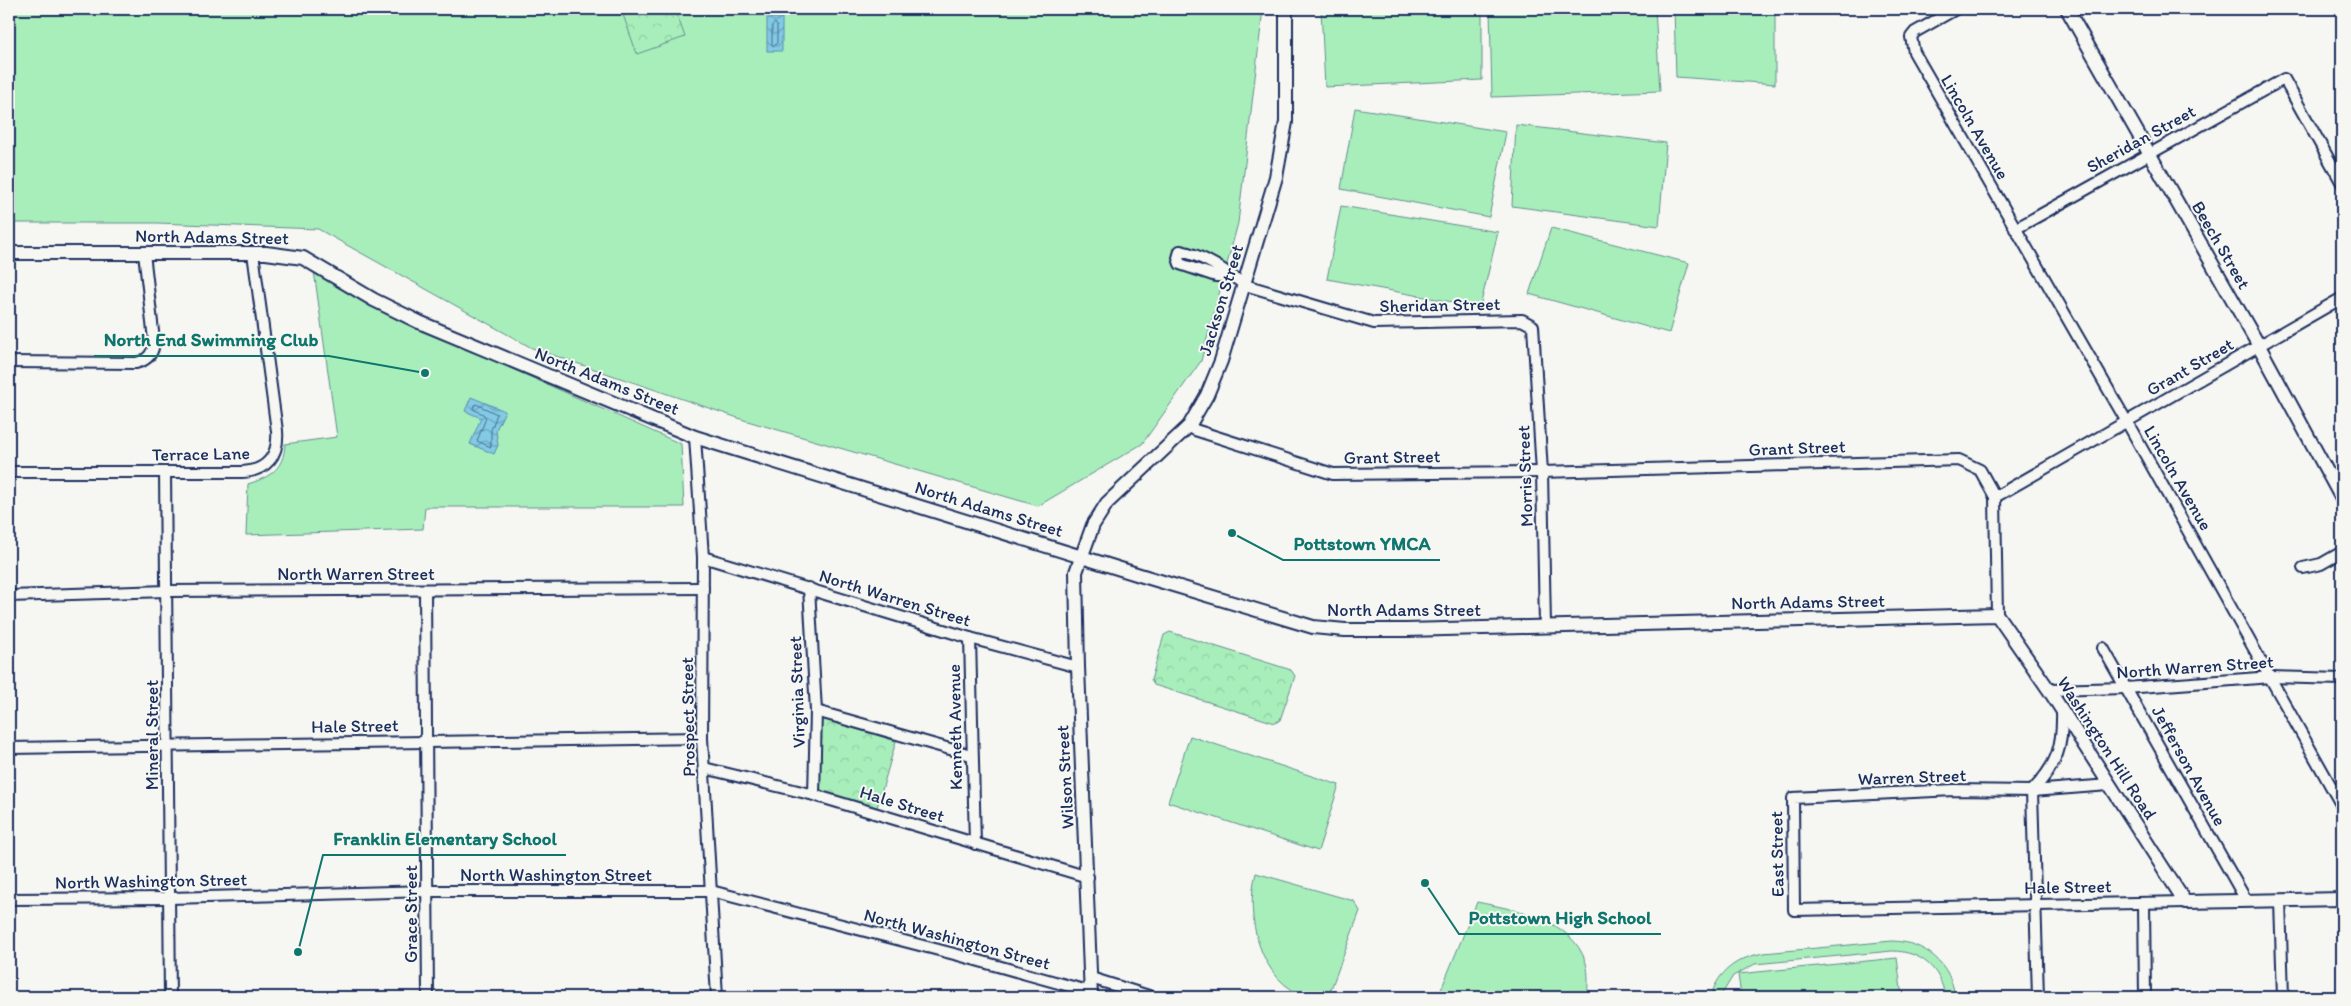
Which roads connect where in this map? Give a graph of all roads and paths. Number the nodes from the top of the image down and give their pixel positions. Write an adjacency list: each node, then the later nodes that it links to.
1 (1286, 9): 11 (street, Jackson Street)
2 (1956, 9): 6 (street, Lincoln Avenue)
3 (2067, 9): 4 (street, Beech Street)
4 (2149, 152): 5 (street, Sheridan Street); 6 (street, Sheridan Street); 14 (street, Beech Street)
5 (2342, 183)
6 (2015, 229): 16 (street, Lincoln Avenue)
7 (9, 253): 8 (street, North Adams Street)
8 (144, 253): 9 (street, North Adams Street); 15 (street)
9 (253, 253): 18 (street, North Adams Street); 20 (street, Terrace Lane)
10 (1234, 277): 10 (street, Sheridan Street); 11 (street, Sheridan Street)
11 (1245, 285): 13 (street, Sheridan Street); 17 (street, Jackson Street)
12 (2342, 298): 14 (street, Grant Street)
13 (1533, 326): 21 (street, Morris Street)
14 (2259, 346): 16 (street, Grant Street); 23 (street, Beech Street)
15 (9, 362)
16 (2127, 422): 22 (street, Grant Street); 38 (street, Lincoln Avenue)
17 (1189, 426): 21 (street, Grant Street); 25 (street, Jackson Street)
18 (695, 436): 25 (street, North Adams Street); 26 (street, Prospect Street)
19 (9, 472): 20 (street, Terrace Lane)
20 (165, 472): 31 (street, Mineral Street)
21 (1542, 472): 22 (street, Grant Street); 34 (street, Morris Street)
22 (1995, 497): 33 (street)
23 (2342, 499)
24 (2342, 552): 27 (street)
25 (1081, 556): 34 (street, North Adams Street); 37 (street, Wilson Street)
26 (703, 557): 28 (street, Prospect Street); 29 (street, North Warren Street)
27 (2303, 568)
28 (703, 588): 30 (street, North Warren Street); 44 (street, Prospect Street)
29 (809, 588): 35 (street, North Warren Street); 43 (street, Virginia Street)
30 (425, 590): 31 (street, North Warren Street); 45 (street, Grace Street)
31 (168, 591): 32 (street, North Warren Street); 47 (street, Mineral Street)
32 (9, 596)
33 (1997, 615): 34 (street, North Adams Street); 41 (street, Washington Hill Road)
34 (1545, 625)
35 (970, 638): 37 (street, North Warren Street); 48 (street, Kenneth Avenue)
36 (2103, 648): 40 (street, Jefferson Avenue)
37 (1078, 667): 56 (street, Wilson Street)
38 (2272, 677): 39 (street, North Warren Street); 40 (street, North Warren Street); 54 (street, Lincoln Avenue)
39 (2342, 679)
40 (2126, 688): 41 (street, North Warren Street); 62 (street, Jefferson Avenue)
41 (2049, 690): 42 (street, Washington Hill Road)
42 (2062, 710): 50 (street, Washington Hill Road); 51 (street)
43 (816, 711): 48 (street); 52 (street, Virginia Street)
44 (702, 738): 45 (street, Hale Street); 49 (street, Prospect Street)
45 (424, 742): 47 (street, Hale Street); 57 (street, Grace Street)
46 (9, 748): 47 (street, Hale Street)
47 (168, 748): 59 (street, Mineral Street)
48 (971, 755): 55 (street, Kenneth Avenue)
49 (704, 768): 52 (street, Hale Street); 58 (street, Prospect Street)
50 (2109, 785): 51 (street, Warren Street); 64 (street, Washington Hill Road)
51 (2032, 791): 53 (street, Warren Street); 66 (street)
52 (814, 795): 55 (street, Hale Street)
53 (1793, 798): 67 (street, East Street)
54 (2342, 806)
55 (975, 844): 56 (street, Hale Street)
56 (1088, 877): 68 (street, Wilson Street)
57 (428, 891): 58 (street, North Washington Street); 59 (street, North Washington Street); 71 (street, Grace Street)
58 (711, 891): 69 (street, North Washington Street); 72 (street, Prospect Street)
59 (170, 898): 61 (street, North Washington Street); 70 (street, Mineral Street)
60 (2342, 898): 63 (street, Hale Street)
61 (9, 899)
62 (2246, 900): 63 (street, Hale Street); 64 (street, Hale Street)
63 (2280, 900): 76 (street)
64 (2185, 902): 65 (street, Hale Street)
65 (2144, 903): 66 (street, Hale Street); 75 (street)
66 (2035, 905): 67 (street, Hale Street); 74 (street)
67 (1794, 910)
68 (1091, 978): 69 (street, Wilson Street); 73 (street)
69 (1091, 995)
70 (170, 997)
71 (428, 997)
72 (717, 997)
73 (1152, 997)
74 (2038, 997)
75 (2145, 997)
76 (2283, 997)

